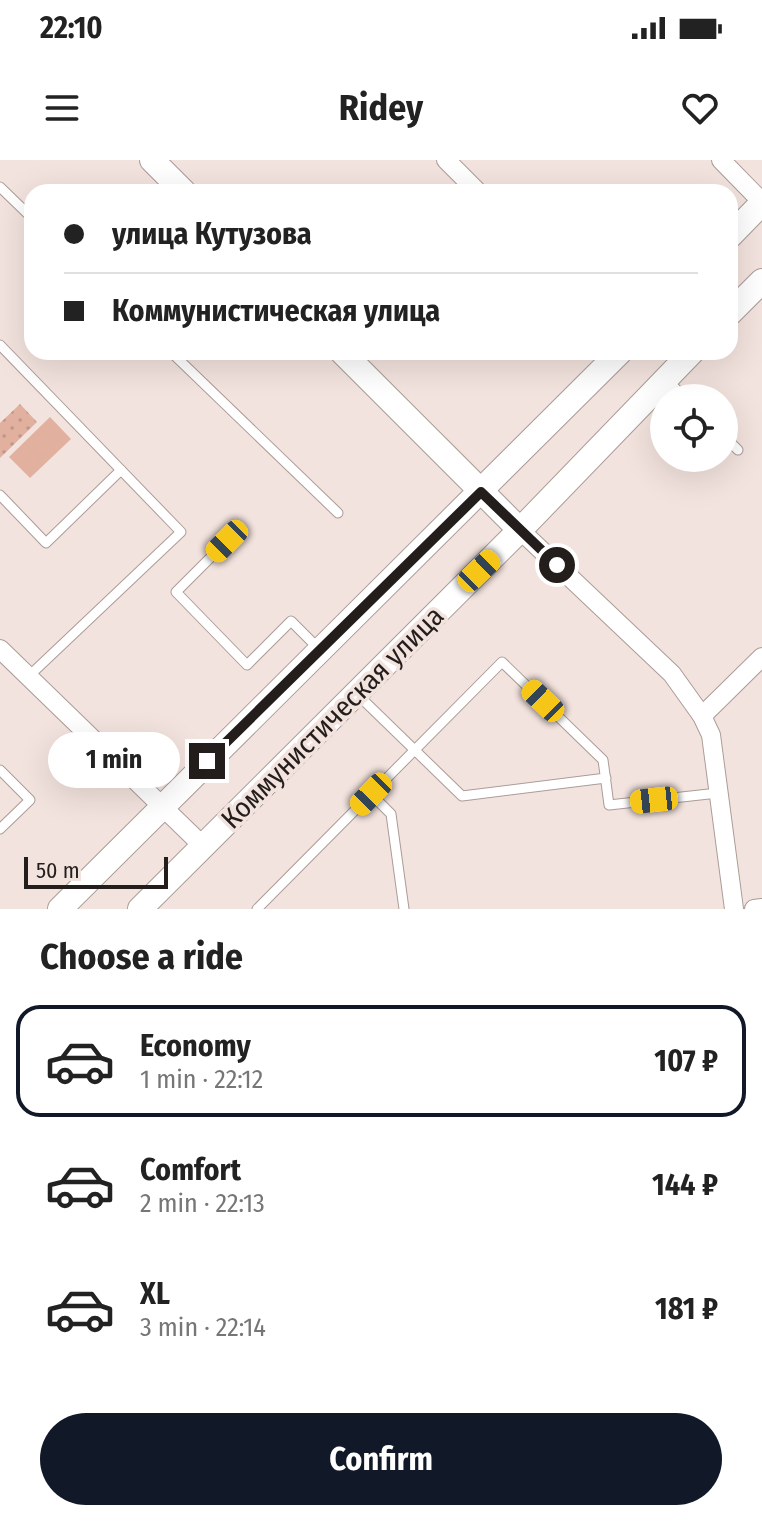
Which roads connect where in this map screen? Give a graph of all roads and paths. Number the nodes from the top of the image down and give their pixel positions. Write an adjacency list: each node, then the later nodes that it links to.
1 (152, 160): 4 (main road)
2 (446, 160): 5 (street)
3 (721, 160): 7 (street)
4 (175, 184)
5 (470, 184)
6 (0, 187): 8 (lane)
7 (762, 202): 9 (main road)
8 (24, 210)
9 (738, 228)
10 (762, 281): 11 (main road)
11 (738, 305)
12 (0, 345): 19 (lane)
13 (179, 360): 22 (lane)
14 (350, 360): 20 (main road)
15 (612, 360): 20 (main road, Коммунистическая улица)
16 (684, 360): 17 (main road, Коммунистическая улица)
17 (665, 379): 18 (lane); 23 (main road, Коммунистическая улица)
18 (670, 384)
19 (121, 470): 21 (lane); 28 (lane)
20 (481, 492): 23 (main road); 26 (main road, Коммунистическая улица)
21 (0, 495)
22 (338, 513)
23 (520, 530): 29 (main road, Коммунистическая улица); 30 (street)
24 (227, 541): 26 (lane)
25 (0, 649): 28 (street)
26 (320, 651): 36 (main road, Коммунистическая улица)
27 (762, 657): 30 (street)
28 (29, 676): 36 (street)
29 (356, 693): 31 (lane); 38 (main road, Коммунистическая улица)
30 (702, 716): 34 (street)
31 (414, 749): 33 (lane); 33 (lane); 35 (lane)
32 (0, 770): 37 (lane)
33 (606, 778): 34 (lane)
34 (719, 793): 44 (street)
35 (371, 794): 42 (lane); 43 (lane)
36 (162, 805): 38 (street); 40 (main road, Коммунистическая улица)
37 (0, 829)
38 (203, 846): 41 (main road, Коммунистическая улица)
39 (762, 908): 45 (street)
40 (60, 909)
41 (140, 909)
42 (257, 909)
43 (404, 909)
44 (734, 909)
45 (754, 909)

